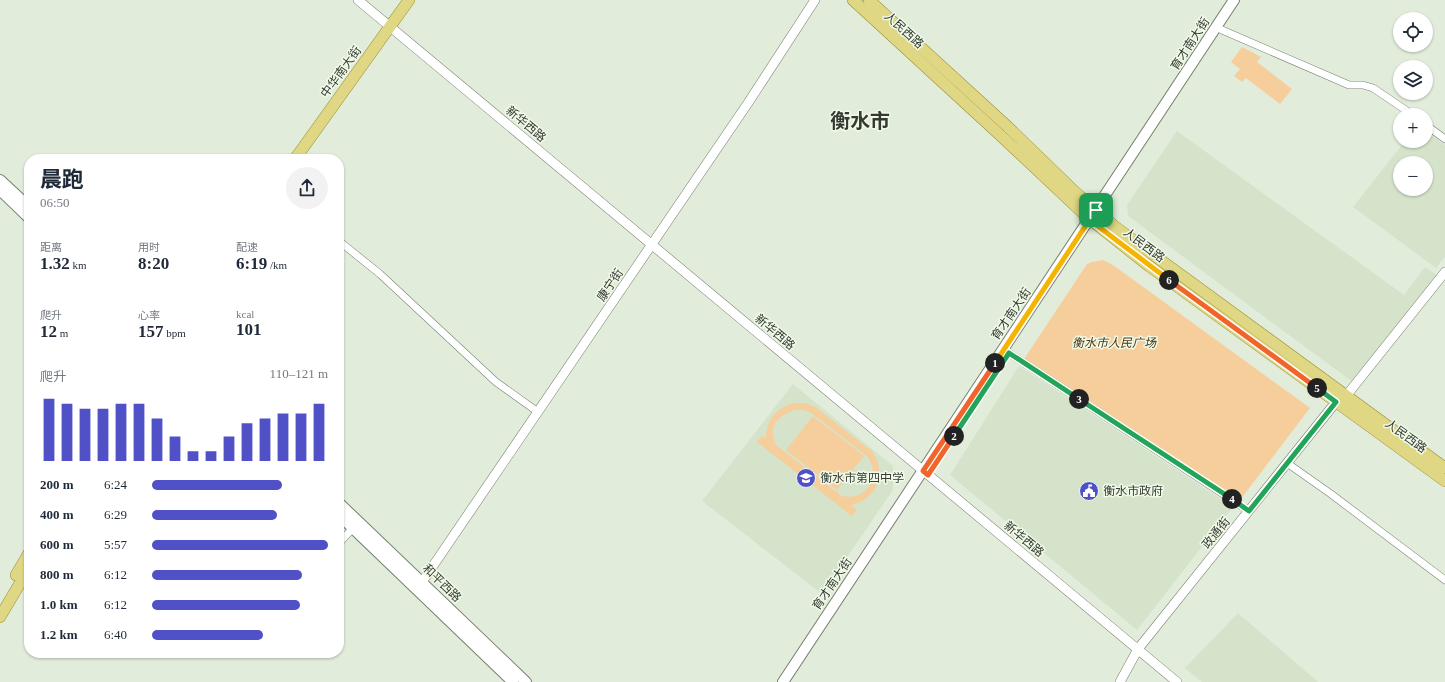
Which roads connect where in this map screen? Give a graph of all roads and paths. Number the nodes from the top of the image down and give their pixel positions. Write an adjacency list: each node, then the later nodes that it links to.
1 (358, 0): 9 (street, 新华西路)
2 (400, 0): 9 (main road, 中华南大街)
3 (409, 0): 9 (main road, 中华南大街)
4 (815, 0): 22 (street, 康宁街)
5 (852, 0): 20 (main road, 人民西路)
6 (869, 0): 20 (main road, 人民西路)
7 (1234, 0): 20 (main road, 育才南大街)
8 (1242, 0): 10 (main road, 育才南大街)
9 (387, 24): 14 (main road, 中华南大街); 15 (main road, 中华南大街); 22 (street, 新华西路)
10 (1222, 30): 11 (street); 20 (main road, 育才南大街)
11 (1403, 108)
12 (1433, 130): 13 (street)
13 (1445, 139)
14 (290, 154)
15 (298, 154)
16 (0, 180): 18 (main road)
17 (0, 190): 19 (main road)
18 (24, 202)
19 (24, 213)
20 (1095, 217): 24 (main road, 育才南大街); 25 (main road, 人民西路); 29 (main road, 育才南大街)
21 (344, 245): 26 (street)
22 (652, 245): 26 (street, 康宁街); 29 (street, 新华西路)
23 (1445, 272): 25 (street, 政通街)
24 (1009, 353): 29 (main road, 育才南大街); 32 (street)
25 (1341, 399): 27 (street, 政通街); 28 (main road, 人民西路); 30 (main road, 人民西路)
26 (538, 412): 39 (street, 康宁街)
27 (1287, 463): 32 (street, 政通街); 38 (street)
28 (1445, 468)
29 (926, 473): 42 (street, 新华西路); 45 (main road, 育才南大街); 46 (main road, 育才南大街)
30 (1445, 481)
31 (344, 508): 39 (main road, 和平西路)
32 (1249, 511): 42 (street, 政通街)
33 (344, 520): 34 (main road, 和平西路)
34 (353, 528): 35 (street); 43 (main road, 和平西路)
35 (344, 538)
36 (24, 562): 40 (main road)
37 (24, 576): 41 (main road)
38 (1445, 580)
39 (422, 582): 44 (main road, 和平西路)
40 (0, 603)
41 (0, 617)
42 (1138, 650): 47 (street, 政通街); 48 (street, 新华西路)
43 (513, 682)
44 (526, 682)
45 (783, 682)
46 (791, 682)
47 (1120, 682)
48 (1177, 682)

